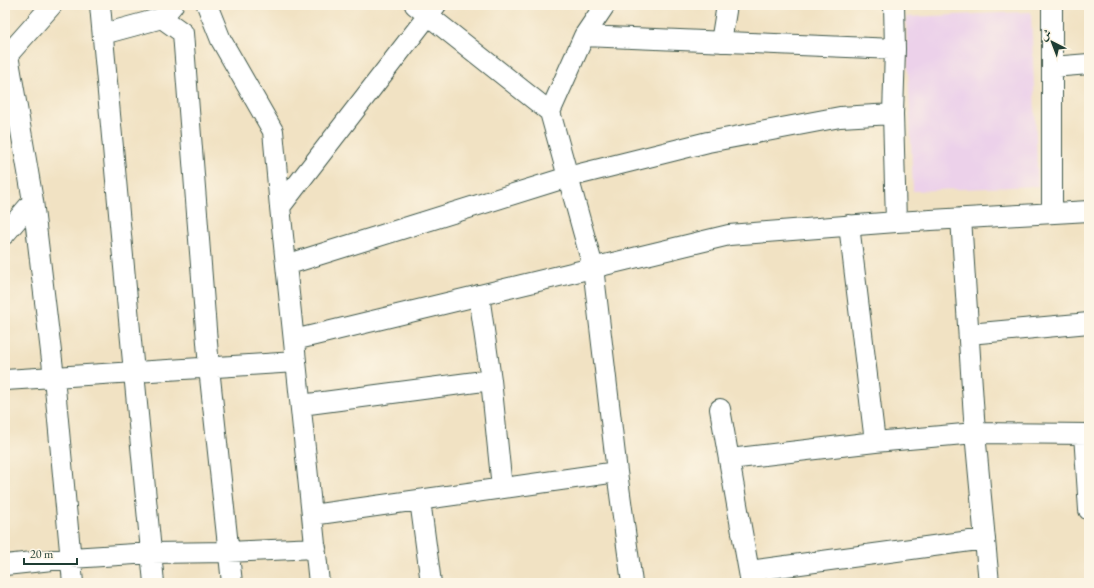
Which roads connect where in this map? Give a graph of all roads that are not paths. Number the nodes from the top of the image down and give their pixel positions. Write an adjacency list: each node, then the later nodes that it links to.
1 (52, 5): 14 (street)
2 (100, 5): 10 (street)
3 (207, 5): 21 (street)
4 (604, 5): 11 (street)
5 (727, 5): 12 (street)
6 (894, 5): 13 (street)
7 (1052, 5): 16 (street)
8 (426, 8): 17 (street); 21 (street)
9 (167, 12): 10 (street); 35 (street)
10 (103, 34): 36 (street)
11 (584, 36): 12 (street); 17 (street)
12 (721, 42): 13 (street)
13 (895, 49): 18 (street)
14 (6, 57): 20 (street)
15 (1089, 64): 16 (street)
16 (1052, 67): 23 (street)
17 (550, 112): 19 (street)
18 (893, 114): 19 (street); 25 (street)
19 (568, 177): 28 (street); 29 (street)
20 (33, 201): 27 (street); 37 (street)
21 (280, 207): 28 (street)
22 (1089, 211): 23 (street)
23 (1052, 213): 24 (street)
24 (961, 218): 25 (street); 32 (street)
25 (896, 222): 26 (street)
26 (849, 225): 29 (street); 44 (street)
27 (5, 234)
28 (286, 265): 33 (street)
29 (593, 267): 30 (street); 46 (street)
30 (479, 295): 33 (street); 39 (street)
31 (1089, 323): 32 (street)
32 (969, 334): 42 (street)
33 (294, 340): 34 (street)
34 (296, 362): 35 (street); 40 (street)
35 (208, 368): 36 (street); 53 (street)
36 (134, 372): 37 (street); 54 (street)
37 (54, 377): 38 (street); 55 (street)
38 (5, 380)
39 (491, 380): 40 (street); 47 (street)
40 (301, 404): 50 (street)
41 (720, 409): 45 (street)
42 (975, 433): 43 (street); 44 (street); 51 (street)
43 (1086, 434): 49 (street)
44 (875, 442): 45 (street)
45 (730, 459): 57 (street)
46 (617, 472): 47 (street); 58 (street)
47 (502, 488): 48 (street)
48 (420, 500): 50 (street); 63 (street)
49 (1089, 510)
50 (312, 515): 52 (street)
51 (985, 539): 57 (street); 64 (street)
52 (316, 548): 53 (street); 62 (street)
53 (228, 552): 54 (street); 61 (street)
54 (151, 553): 55 (street); 60 (street)
55 (71, 558): 56 (street); 59 (street)
56 (5, 565)
57 (750, 577)
58 (626, 582)
59 (73, 583)
60 (154, 583)
61 (232, 583)
62 (319, 583)
63 (431, 583)
64 (988, 583)

